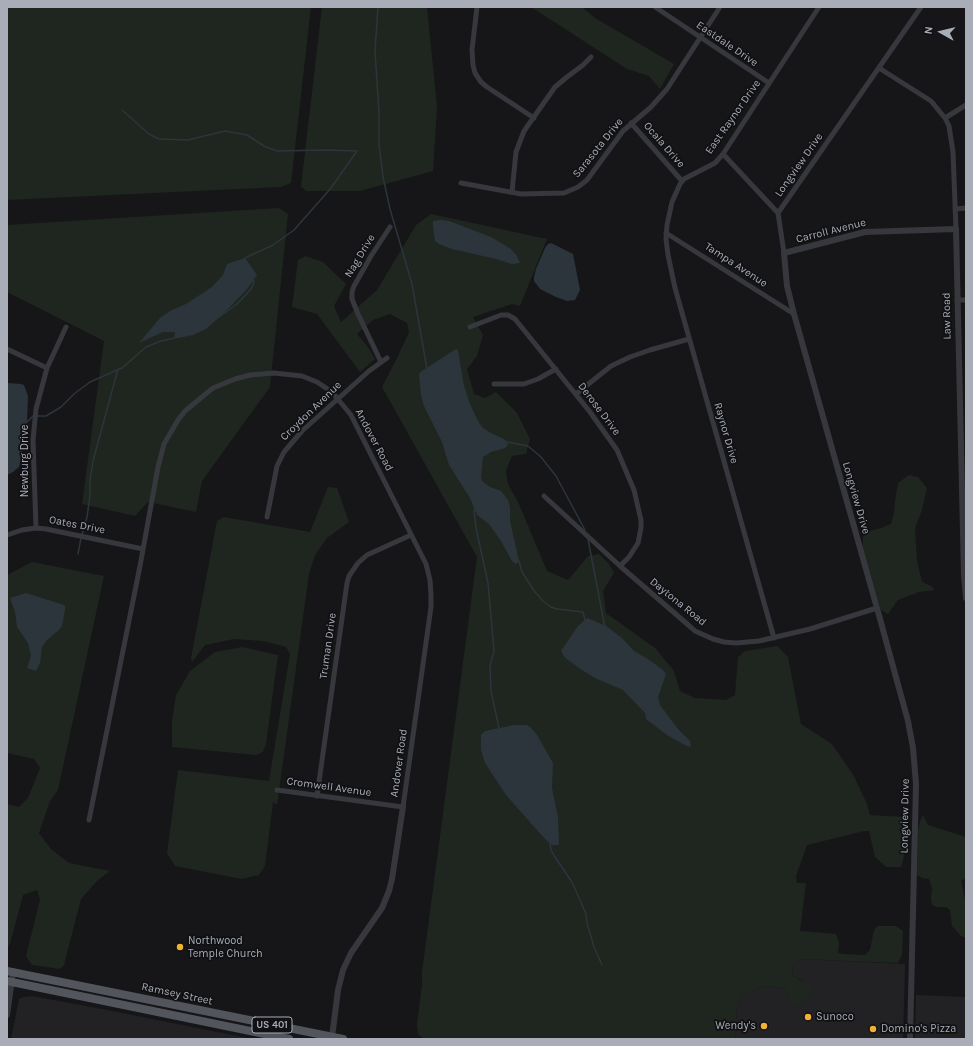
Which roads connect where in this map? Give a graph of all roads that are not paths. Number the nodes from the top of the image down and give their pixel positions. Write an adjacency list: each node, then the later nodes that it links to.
1 (477, 7): 11 (street)
2 (655, 7): 6 (street, Eastdale Drive)
3 (720, 7): 6 (street, Sarasota Drive)
4 (820, 7): 9 (street, East Raynor Drive)
5 (921, 7): 8 (street, Longview Drive)
6 (700, 37): 9 (street, Eastdale Drive); 13 (street, Sarasota Drive)
7 (591, 57): 11 (street)
8 (879, 68): 12 (street, Law Road); 20 (street, Longview Drive)
9 (769, 84): 14 (street, East Raynor Drive)
10 (966, 105): 12 (street)
11 (534, 118): 17 (street)
12 (945, 118): 19 (street, Law Road)
13 (631, 123): 15 (street, Ocala Drive); 17 (street, Sarasota Drive)
14 (723, 154): 15 (street, East Raynor Drive); 20 (street)
15 (682, 181): 23 (street)
16 (461, 183): 17 (street, Sarasota Drive)
17 (512, 192)
18 (966, 208): 19 (street)
19 (955, 209): 22 (street, Law Road)
20 (778, 213): 24 (street, Longview Drive)
21 (390, 227): 33 (street, Nag Drive)
22 (956, 229): 24 (street, Carroll Avenue); 25 (street, Law Road)
23 (666, 233): 27 (street, Tampa Avenue); 30 (street, Raynor Drive)
24 (784, 253): 27 (street, Longview Drive)
25 (957, 300): 26 (street); 46 (street, Law Road)
26 (966, 300)
27 (794, 314): 47 (street, Longview Drive)
28 (66, 327): 34 (street, Newburg Drive)
29 (470, 327): 35 (street, Derose Drive)
30 (689, 339): 37 (street); 48 (street, Raynor Drive)
31 (7, 349): 34 (street)
32 (387, 358): 33 (street, Croydon Avenue)
33 (381, 362): 38 (street, Croydon Avenue)
34 (47, 368): 41 (street, Newburg Drive)
35 (556, 369): 36 (street); 37 (street, Derose Drive)
36 (494, 384)
37 (576, 394): 45 (street, Derose Drive)
38 (338, 399): 40 (street, Croydon Avenue); 43 (street, Andover Road); 44 (street, Andover Road)
39 (544, 496): 45 (street, Daytona Road)
40 (266, 517)
41 (36, 528): 42 (street, Oates Drive); 44 (street, Oates Drive)
42 (7, 535)
43 (411, 535): 50 (street, Truman Drive); 51 (street, Andover Road)
44 (143, 549): 52 (street, Andover Road)
45 (620, 566): 48 (street, Daytona Road)
46 (966, 598)
47 (877, 608): 48 (street, Daytona Road); 59 (street, Longview Drive)
48 (774, 638)
49 (277, 790): 50 (street, Cromwell Avenue)
50 (317, 796): 51 (street, Cromwell Avenue)
51 (403, 807): 56 (street, Andover Road)
52 (89, 820)
53 (10, 971): 54 (street); 56 (main road, Ramsey Street / US 401)
54 (9, 982): 55 (street); 57 (main road, Ramsey Street / US 401)
55 (7, 1016)
56 (332, 1037): 58 (main road, Ramsey Street / US 401)
57 (289, 1039)
58 (343, 1039)
59 (910, 1039)

